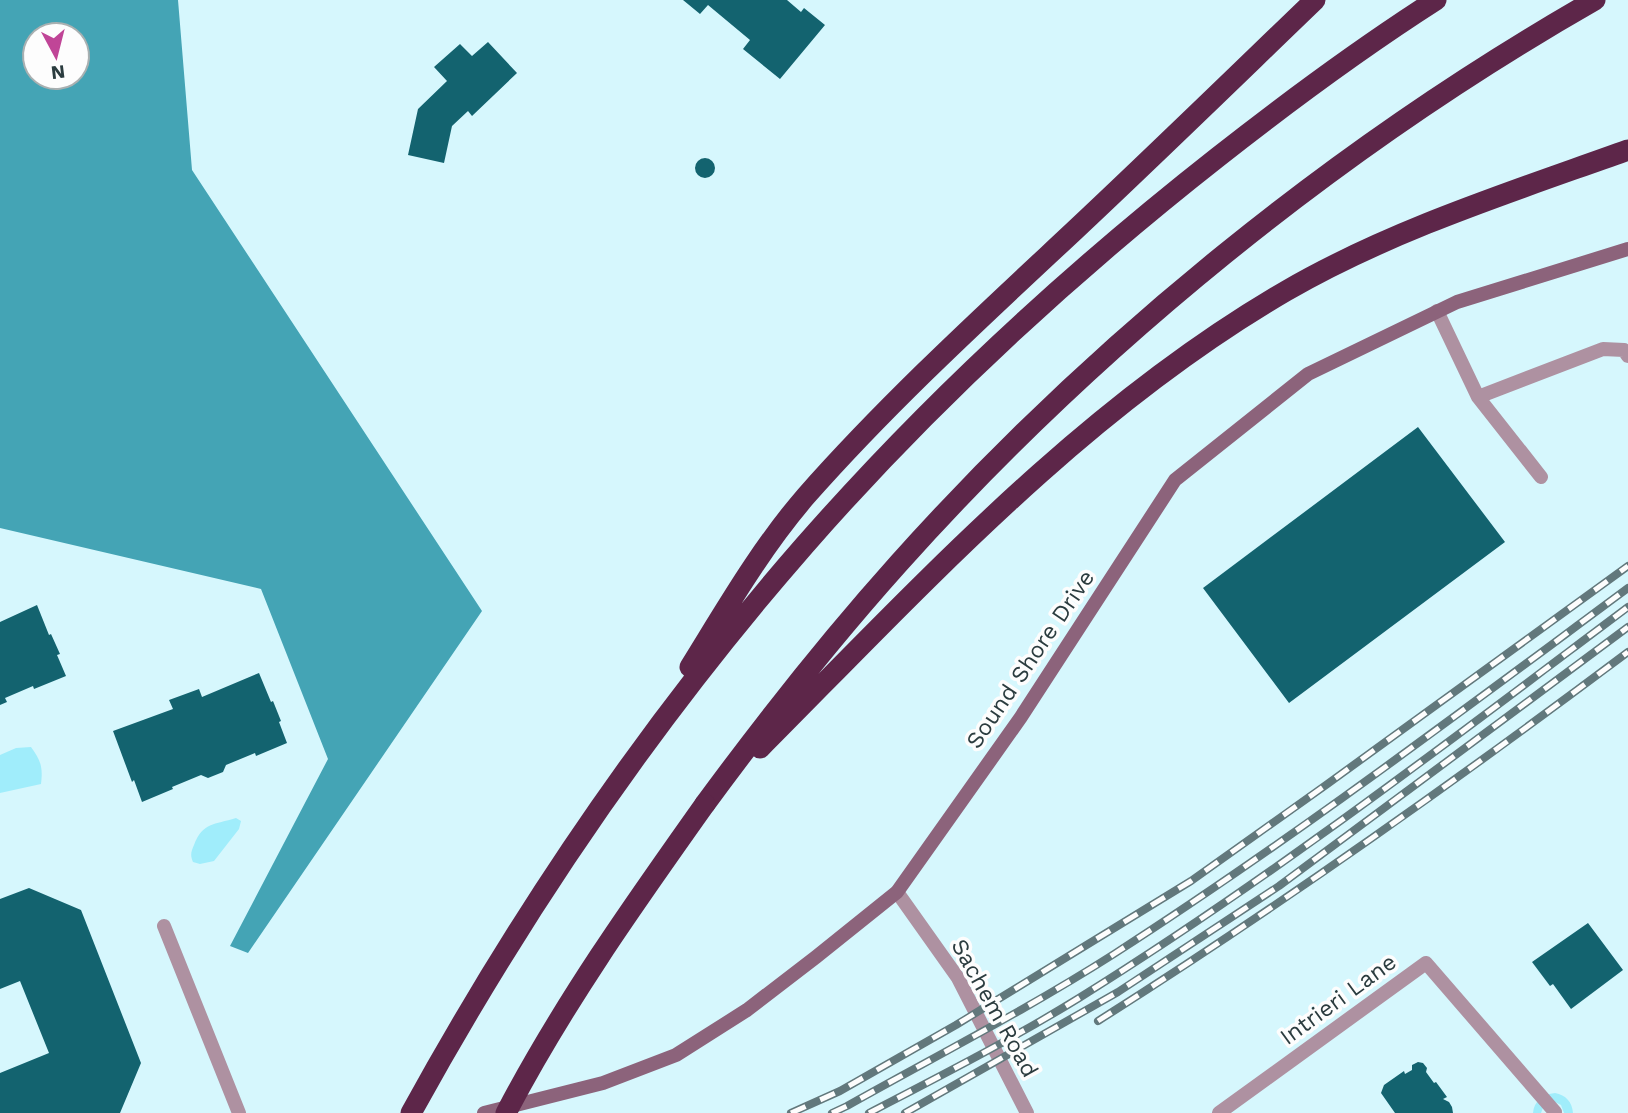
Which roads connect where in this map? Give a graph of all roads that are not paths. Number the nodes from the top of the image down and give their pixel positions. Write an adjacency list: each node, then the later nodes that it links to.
1 (1315, 0): 10 (highway)
2 (1436, 0): 10 (highway)
3 (1595, 0): 11 (highway)
4 (1628, 150): 11 (highway)
5 (1628, 249): 6 (main road, Sound Shore Drive)
6 (1437, 311): 8 (street); 12 (main road, Sound Shore Drive)
7 (1628, 356): 8 (street)
8 (1478, 397): 9 (street)
9 (1541, 477)
10 (612, 789): 16 (highway)
11 (705, 804): 18 (highway, bridge)
12 (897, 892): 17 (main road, Sound Shore Drive); 19 (street, Sachem Road)
13 (164, 926): 15 (street)
14 (1555, 1112): 20 (street, Intrieri Lane)
15 (239, 1113)
16 (411, 1113)
17 (484, 1113)
18 (506, 1113)
19 (1027, 1113)
20 (1219, 1113)

